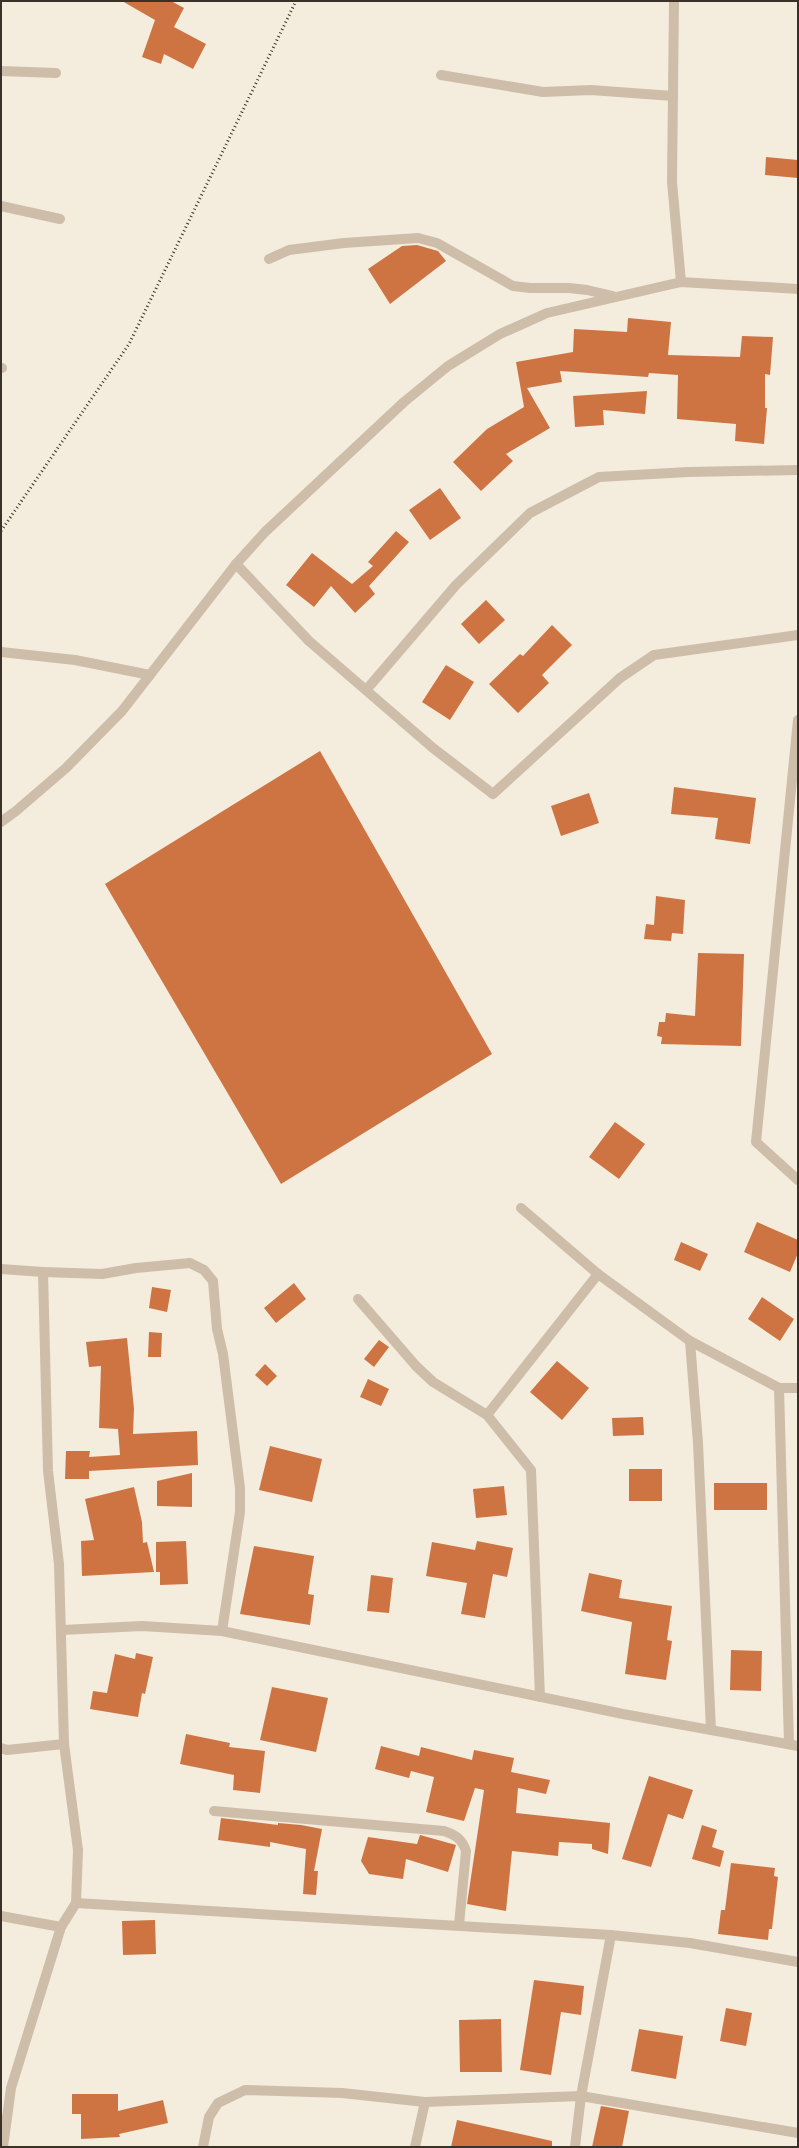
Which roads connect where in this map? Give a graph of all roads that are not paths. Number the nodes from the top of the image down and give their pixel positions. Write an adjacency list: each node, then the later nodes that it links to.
1 (674, 1): 5 (street)
2 (1, 71): 3 (street)
3 (56, 73)
4 (441, 75): 5 (street)
5 (673, 96): 9 (street)
6 (1, 206): 7 (street)
7 (60, 219)
8 (269, 259): 11 (street)
9 (681, 282): 10 (street); 11 (street)
10 (798, 289)
11 (615, 297): 13 (street)
12 (798, 470): 17 (street)
13 (236, 564): 16 (street); 17 (street)
14 (798, 635): 17 (street)
15 (1, 652): 16 (street)
16 (150, 675): 19 (street)
17 (367, 690)
18 (798, 722): 20 (street)
19 (1, 822)
20 (798, 1180)
21 (521, 1208): 24 (street)
22 (1, 1269): 23 (street)
23 (43, 1272): 30 (street); 31 (street)
24 (598, 1274): 26 (street); 29 (street)
25 (358, 1298): 29 (street)
26 (690, 1341): 27 (street); 33 (street)
27 (779, 1388): 28 (street); 35 (street)
28 (798, 1388)
29 (486, 1415): 32 (street)
30 (62, 1630): 31 (street); 34 (street)
31 (222, 1631): 32 (street)
32 (540, 1697): 33 (street)
33 (711, 1730): 35 (street)
34 (64, 1744): 36 (street); 38 (street)
35 (794, 1745)
36 (1, 1748)
37 (214, 1811): 40 (street)
38 (76, 1903): 40 (street); 41 (street)
39 (1, 1916): 41 (street)
40 (459, 1925): 42 (street)
41 (61, 1927): 44 (street)
42 (611, 1935): 43 (street); 45 (street)
43 (798, 1962)
44 (6, 2089): 48 (street)
45 (581, 2096): 46 (street); 47 (street); 51 (street)
46 (426, 2102): 49 (street); 50 (street)
47 (798, 2133)
48 (3, 2147)
49 (203, 2147)
50 (415, 2147)
51 (575, 2147)

